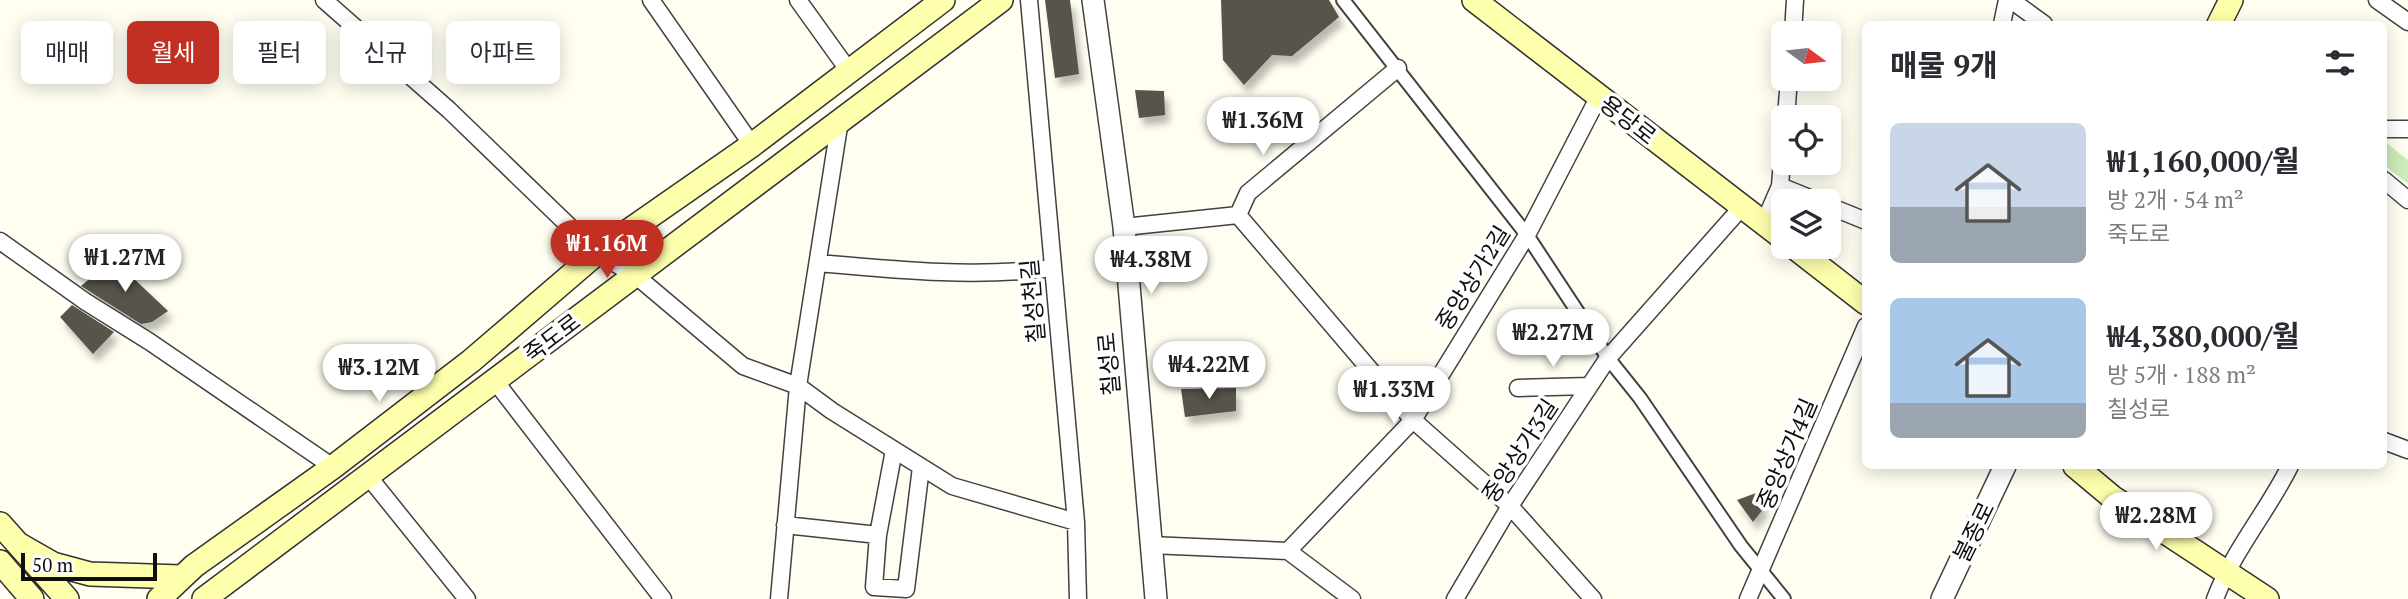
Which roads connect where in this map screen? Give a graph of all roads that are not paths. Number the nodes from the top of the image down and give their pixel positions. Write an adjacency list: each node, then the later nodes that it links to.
1 (324, 0): 40 (street)
2 (651, 0): 25 (street)
3 (798, 0): 20 (street)
4 (943, 0): 20 (main road, 죽도로)
5 (1001, 0): 22 (main road, 죽도로)
6 (1029, 0): 43 (street, 칠성천길)
7 (1093, 0): 36 (street, 칠성로)
8 (1343, 0): 19 (street)
9 (1474, 0): 21 (main road, 용당로)
10 (1795, 0): 14 (street)
11 (2009, 0): 15 (street); 16 (street)
12 (2231, 0): 17 (main road)
13 (2377, 0): 18 (street)
14 (1794, 21)
15 (2003, 21)
16 (2040, 21)
17 (2220, 21)
18 (2408, 22)
19 (1398, 68): 33 (street); 38 (street)
20 (849, 71): 25 (main road, 죽도로)
21 (1598, 98): 31 (main road, 용당로); 38 (street, 중앙상가2길)
22 (840, 120): 42 (street); 44 (main road, 죽도로)
23 (2387, 129): 24 (street)
24 (2408, 130)
25 (752, 145): 40 (main road, 죽도로)
26 (1781, 175): 28 (street)
27 (2387, 182): 30 (street)
28 (1780, 186): 29 (street); 35 (street)
29 (1787, 189)
30 (2408, 200)
31 (1741, 208): 35 (main road, 용당로); 47 (street, 중앙상가3길)
32 (1841, 211): 34 (street)
33 (1238, 215): 36 (street); 52 (street)
34 (1862, 219)
35 (1763, 223): 37 (main road, 용당로)
36 (1124, 227): 68 (street, 칠성로)
37 (1771, 229)
38 (1527, 235): 47 (street); 52 (street, 중앙상가2길)
39 (0, 241): 56 (street)
40 (597, 253): 44 (street); 56 (main road, 죽도로)
41 (1809, 259): 45 (main road)
42 (818, 263): 43 (street); 49 (street)
43 (1053, 268): 63 (street, 칠성천길)
44 (635, 275): 48 (main road, 죽도로); 49 (street)
45 (1862, 300)
46 (1862, 335): 71 (street, 중앙상가4길)
47 (1608, 358): 50 (street, 중앙상가3길); 71 (street)
48 (495, 381): 61 (main road, 죽도로); 80 (street)
49 (799, 386): 54 (street); 65 (street)
50 (1589, 386): 51 (street); 62 (street, 중앙상가3길)
51 (1518, 388)
52 (1413, 420): 62 (street); 69 (street, 중앙상가2길)
53 (2387, 442): 55 (street)
54 (894, 450): 57 (street); 66 (street)
55 (2408, 450)
56 (333, 467): 73 (main road, 죽도로)
57 (921, 467): 63 (street); 66 (street)
58 (2004, 469): 75 (street, 불종로)
59 (2079, 469): 72 (main road)
60 (2288, 469): 72 (street)
61 (368, 476): 78 (main road, 죽도로); 79 (street)
62 (1510, 506): 85 (street, 중앙상가3길); 86 (street)
63 (1076, 522): 82 (street, 칠성천길)
64 (0, 524): 67 (main road)
65 (785, 525): 66 (street); 81 (street)
66 (878, 535)
67 (19, 544): 73 (main road); 76 (main road)
68 (1150, 545): 69 (street); 83 (street, 칠성로)
69 (1287, 551): 84 (street)
70 (0, 562): 74 (main road)
71 (1762, 570): 87 (street, 중앙상가4길); 88 (street)
72 (2226, 571): 89 (street); 90 (main road)
73 (181, 577): 77 (main road, 죽도로)
74 (24, 595)
75 (1943, 598)
76 (67, 599)
77 (159, 599)
78 (204, 599)
79 (467, 599)
80 (663, 599)
81 (779, 599)
82 (1078, 599)
83 (1156, 599)
84 (1352, 599)
85 (1455, 599)
86 (1594, 599)
87 (1748, 599)
88 (1784, 599)
89 (2216, 599)
90 (2267, 599)

